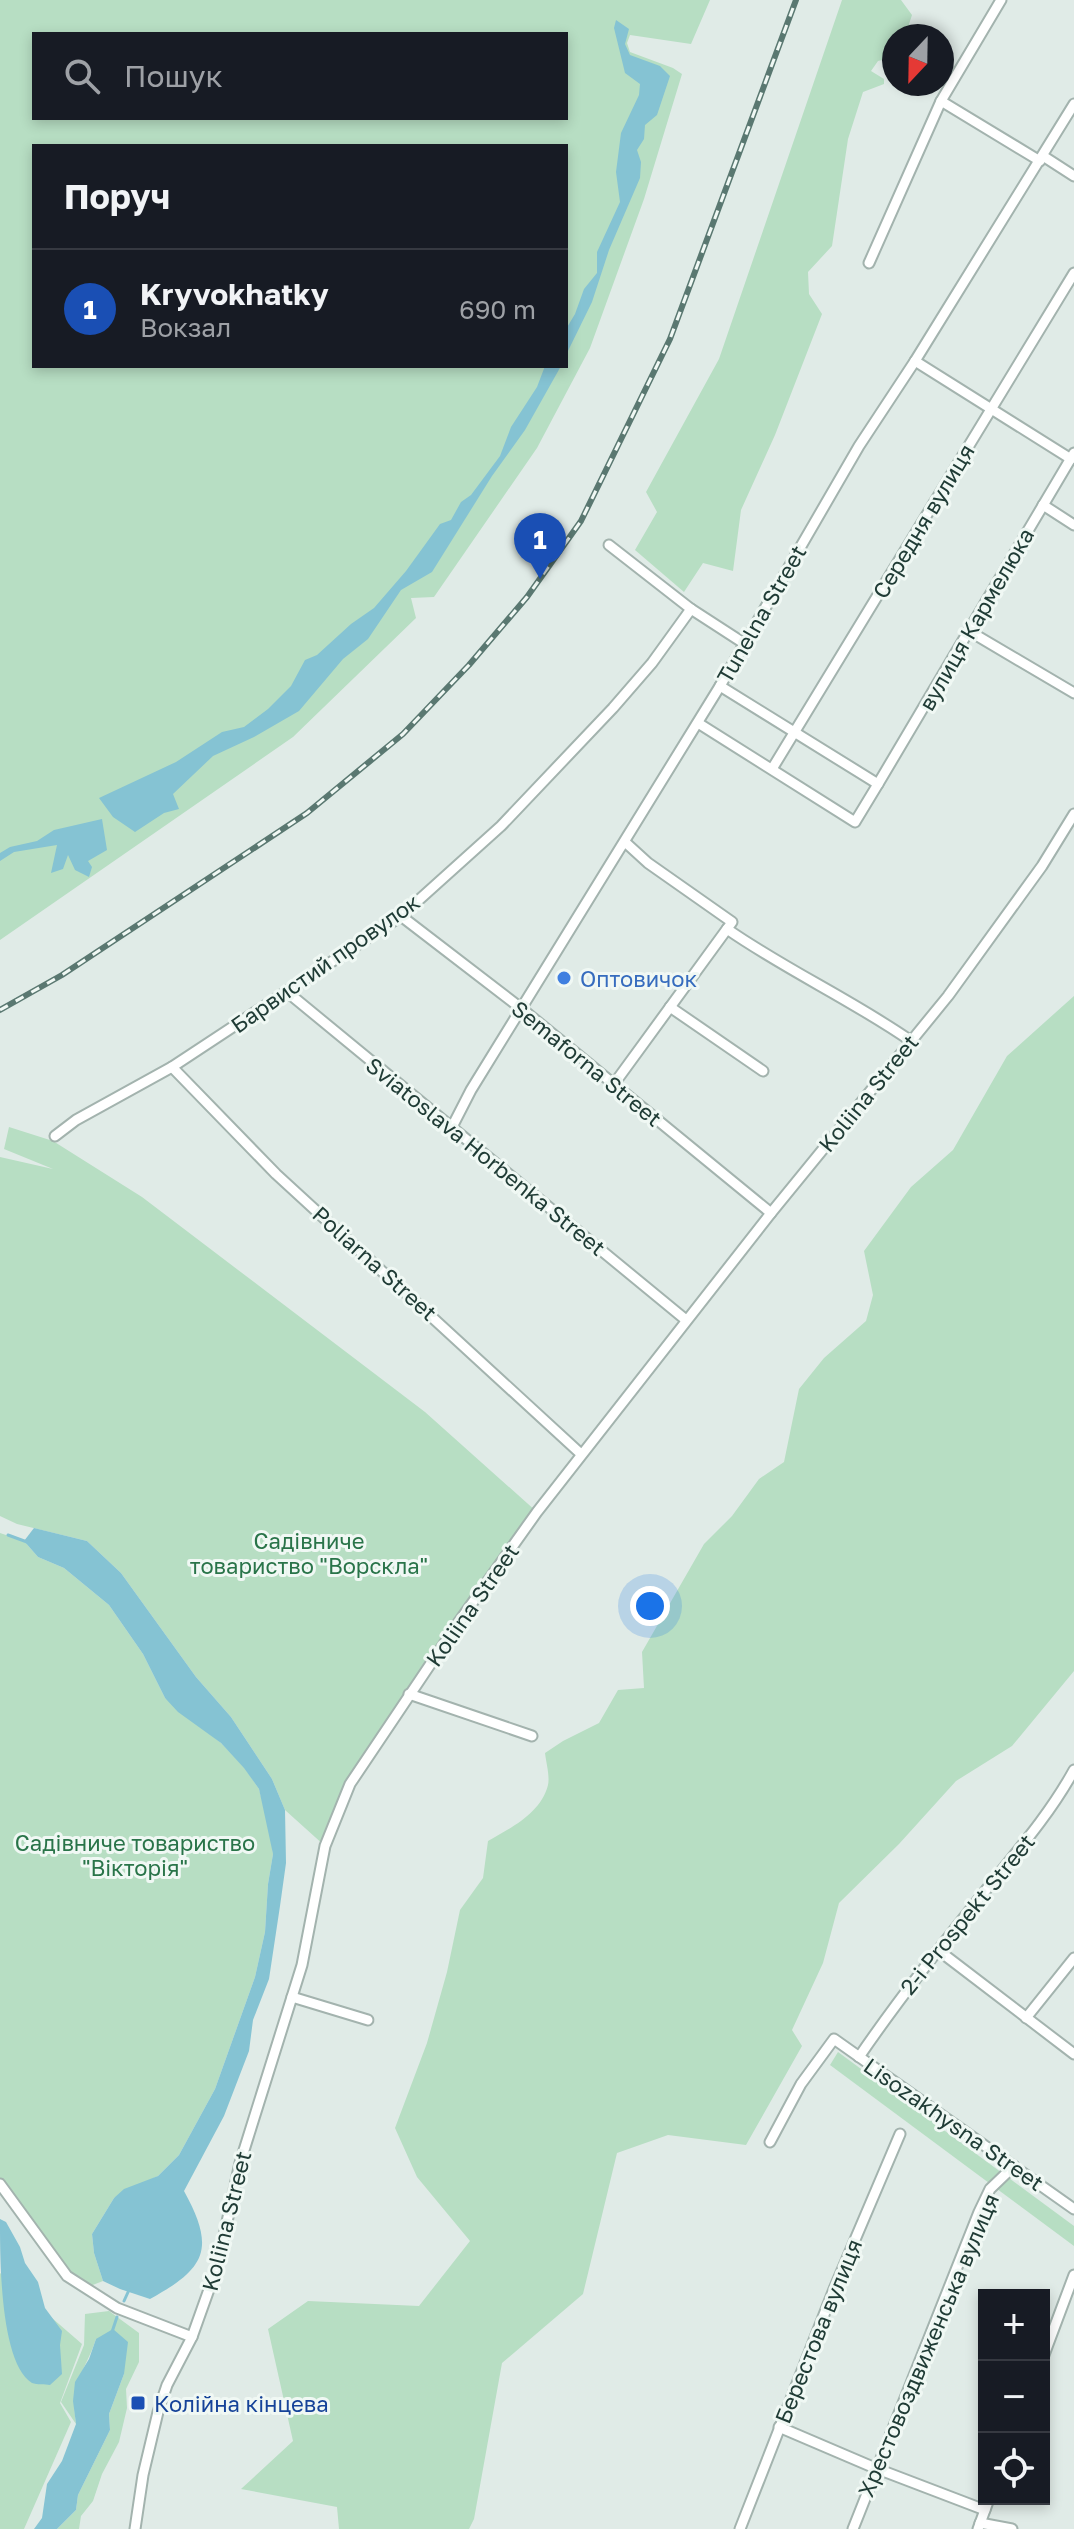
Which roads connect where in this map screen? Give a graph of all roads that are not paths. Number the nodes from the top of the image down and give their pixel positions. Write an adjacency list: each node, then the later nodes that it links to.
1 (1001, 0): 2 (street)
2 (941, 101): 4 (street); 6 (street)
3 (1074, 104): 4 (street, Tunelna Street)
4 (1041, 159): 5 (street); 8 (street, Tunelna Street)
5 (1074, 176)
6 (869, 263)
7 (1074, 273): 9 (street, Середня вулиця)
8 (915, 361): 9 (street); 16 (street, Tunelna Street)
9 (991, 409): 10 (street); 20 (street, Середня вулиця)
10 (1072, 456): 11 (street, вулиця Кармелюка)
11 (1043, 505): 12 (street); 15 (street, вулиця Кармелюка)
12 (1074, 525)
13 (609, 545): 14 (street)
14 (691, 609): 16 (street); 25 (street, Барвистий провулок)
15 (969, 631): 18 (street); 22 (street, вулиця Кармелюка)
16 (745, 644): 17 (street, Tunelna Street)
17 (720, 686): 19 (street, Tunelna Street); 20 (street)
18 (1074, 693)
19 (698, 723): 21 (street); 24 (street, Tunelna Street)
20 (795, 733): 21 (street, Середня вулиця); 22 (street)
21 (772, 769): 22 (street, вулиця Кармелюка)
22 (878, 784)
23 (1074, 814): 30 (street, Koliina Street)
24 (625, 842): 26 (street); 29 (street, Tunelna Street)
25 (401, 916): 27 (street, Барвистий провулок); 29 (street, Semaforna Street)
26 (727, 929): 28 (street); 30 (street)
27 (286, 991): 31 (street, Барвистий провулок); 34 (street, Sviatoslava Horbenka Street)
28 (670, 1007): 32 (street); 33 (street)
29 (522, 1009): 33 (street, Semaforna Street); 34 (street, Tunelna Street)
30 (911, 1041): 36 (street, Koliina Street)
31 (172, 1067): 35 (street, Барвистий провулок); 38 (street, Poliarna Street)
32 (763, 1071)
33 (614, 1084): 36 (street, Semaforna Street)
34 (452, 1127): 37 (street, Sviatoslava Horbenka Street)
35 (55, 1136)
36 (771, 1213): 37 (street, Koliina Street)
37 (686, 1320): 38 (street, Koliina Street)
38 (581, 1454): 39 (street, Koliina Street)
39 (409, 1694): 40 (street); 44 (street, Koliina Street)
40 (532, 1736)
41 (1074, 1771): 42 (street, 2-i Prospekt Street)
42 (938, 1950): 45 (street); 48 (street, 2-i Prospekt Street)
43 (1074, 1958): 45 (street)
44 (292, 1997): 46 (street); 55 (street, Koliina Street)
45 (1026, 2018): 47 (street)
46 (368, 2020)
47 (1074, 2054)
48 (859, 2057): 50 (street, Lisozakhysna Street); 51 (street, Lisozakhysna Street)
49 (900, 2134): 57 (street, Берестова вулиця)
50 (770, 2142)
51 (1014, 2166): 53 (street, Lisozakhysna Street); 58 (street, Хрестовоздвиженська вулиця)
52 (0, 2184): 55 (street)
53 (1074, 2209)
54 (1074, 2275): 56 (street)
55 (192, 2337): 62 (street, Koliina Street)
56 (1050, 2339)
57 (779, 2427): 58 (street); 63 (street, Берестова вулиця)
58 (875, 2468): 60 (street); 64 (street, Хрестовоздвиженська вулиця)
59 (987, 2505): 60 (street)
60 (985, 2510): 61 (street)
61 (979, 2526): 65 (street)
62 (135, 2529)
63 (740, 2529)
64 (853, 2529)
65 (1012, 2529)

